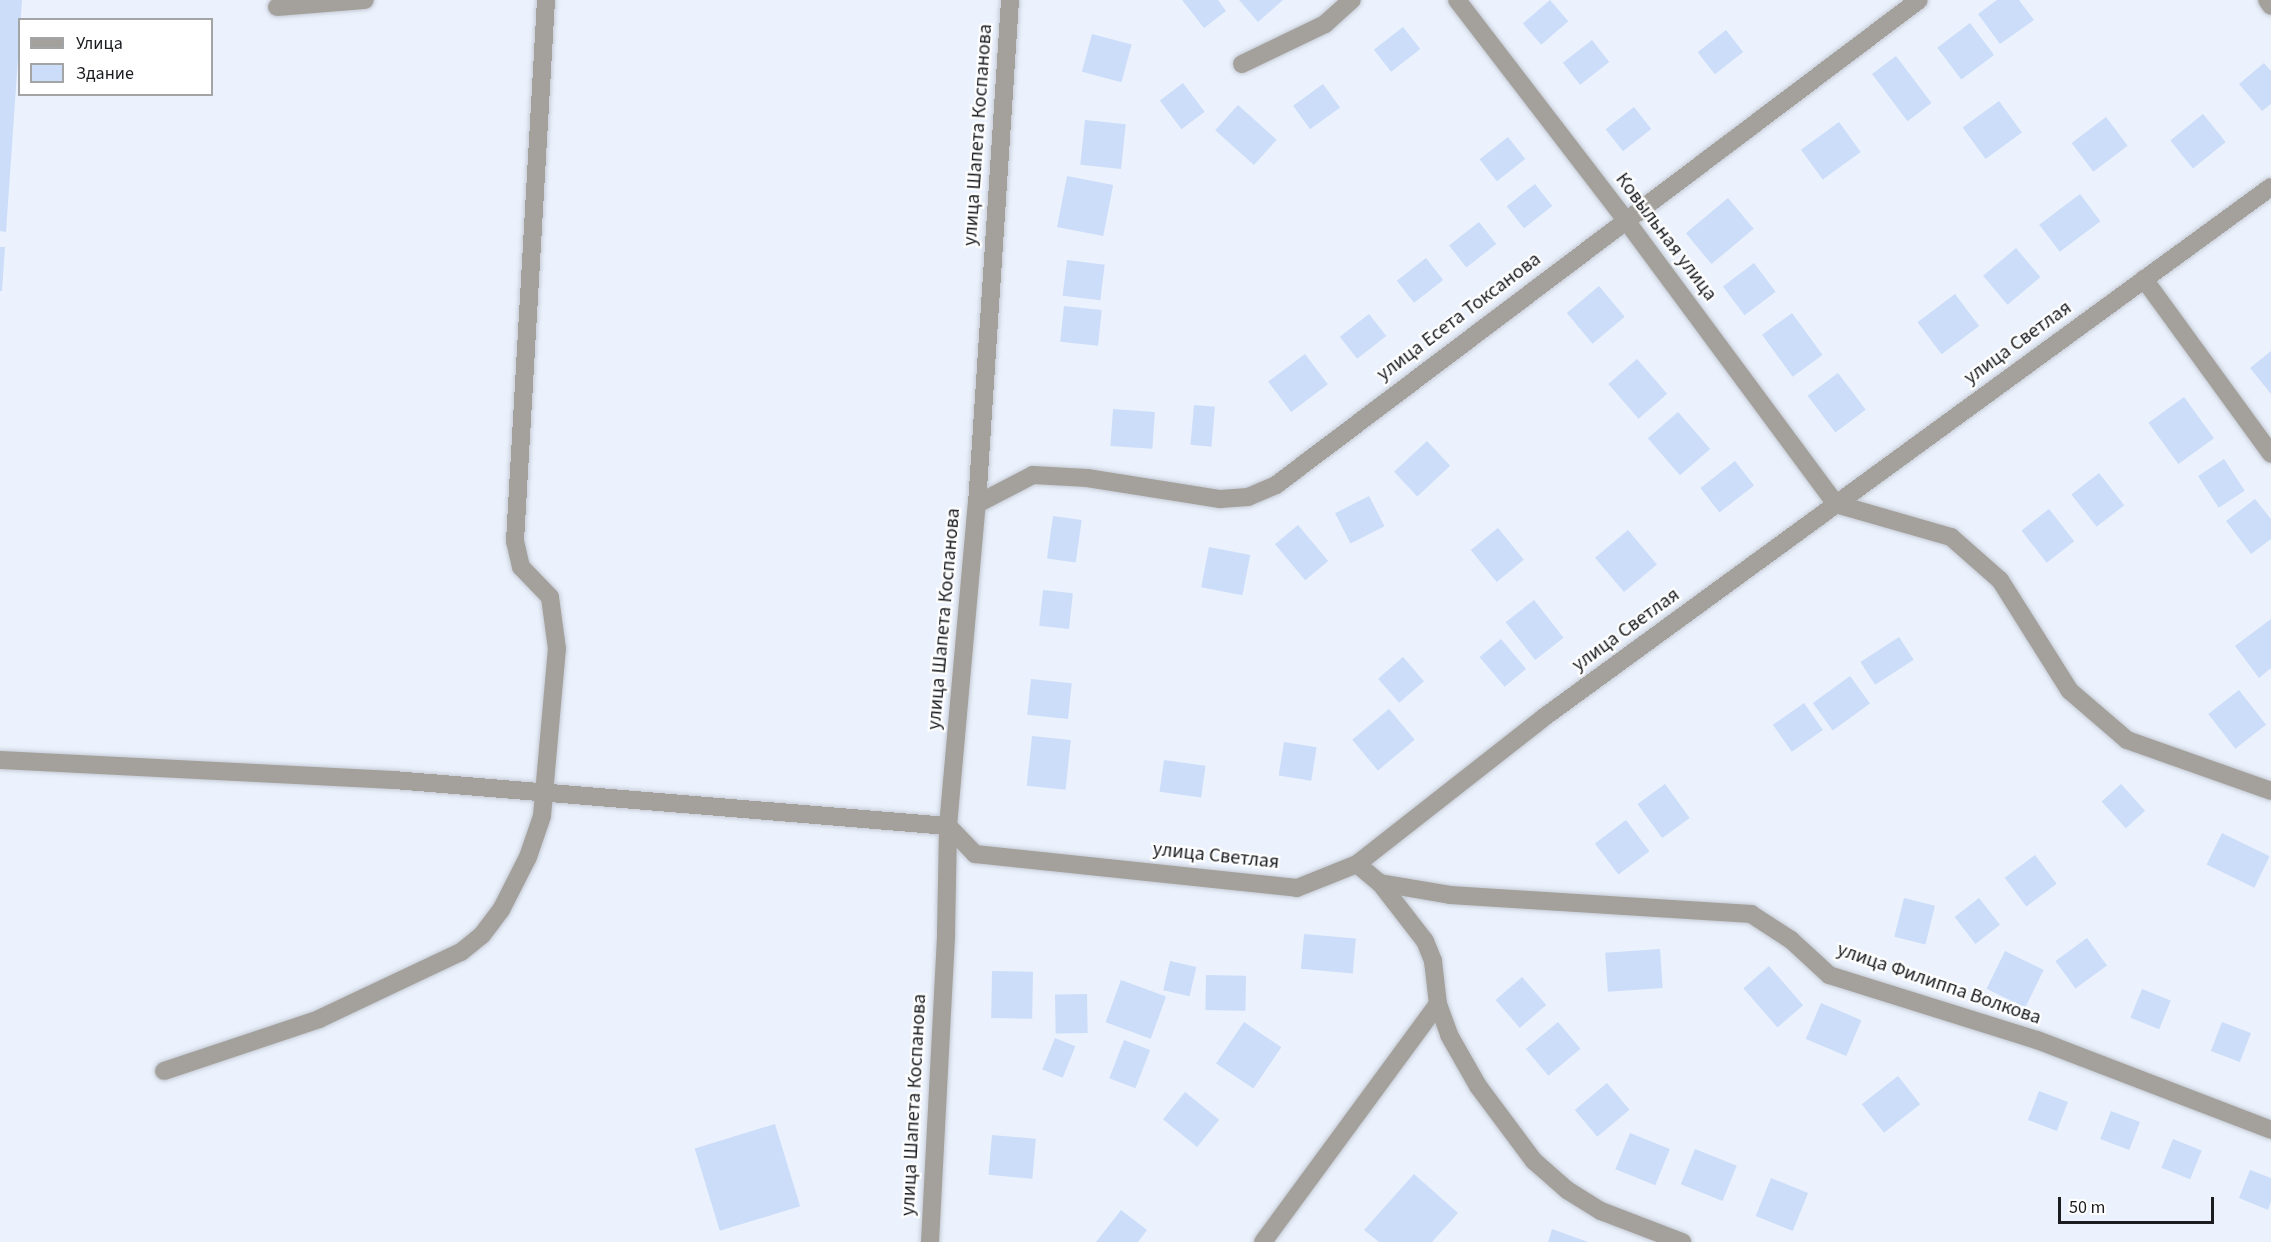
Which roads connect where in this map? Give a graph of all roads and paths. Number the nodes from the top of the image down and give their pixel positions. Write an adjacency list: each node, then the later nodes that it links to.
1 (365, 0): 9 (street)
2 (546, 0): 19 (street)
3 (1010, 0): 15 (street, улица Шапета Коспанова)
4 (1352, 0): 10 (street)
5 (1457, 0): 12 (street, Ковыльная улица)
6 (1919, 0): 12 (street, улица Есета Токсанова)
7 (2266, 0): 8 (street)
8 (2271, 6)
9 (277, 7)
10 (1242, 64)
11 (2271, 187): 13 (street, улица Светлая)
12 (1625, 219): 15 (street, улица Есета Токсанова); 16 (street, Ковыльная улица)
13 (2144, 279): 14 (street); 16 (street, улица Светлая)
14 (2271, 454)
15 (977, 504): 20 (street, улица Шапета Коспанова)
16 (1836, 504): 18 (street); 21 (street, улица Светлая)
17 (0, 760): 19 (street)
18 (2271, 790)
19 (544, 791): 20 (street); 24 (street)
20 (948, 826): 21 (street, улица Светлая); 26 (street, улица Шапета Коспанова)
21 (1357, 864): 22 (street)
22 (1380, 883): 23 (street); 25 (street, улица Филиппа Волкова)
23 (1438, 1004): 27 (street); 28 (street)
24 (164, 1071)
25 (2271, 1130)
26 (930, 1242)
27 (1263, 1242)
28 (1682, 1242)

